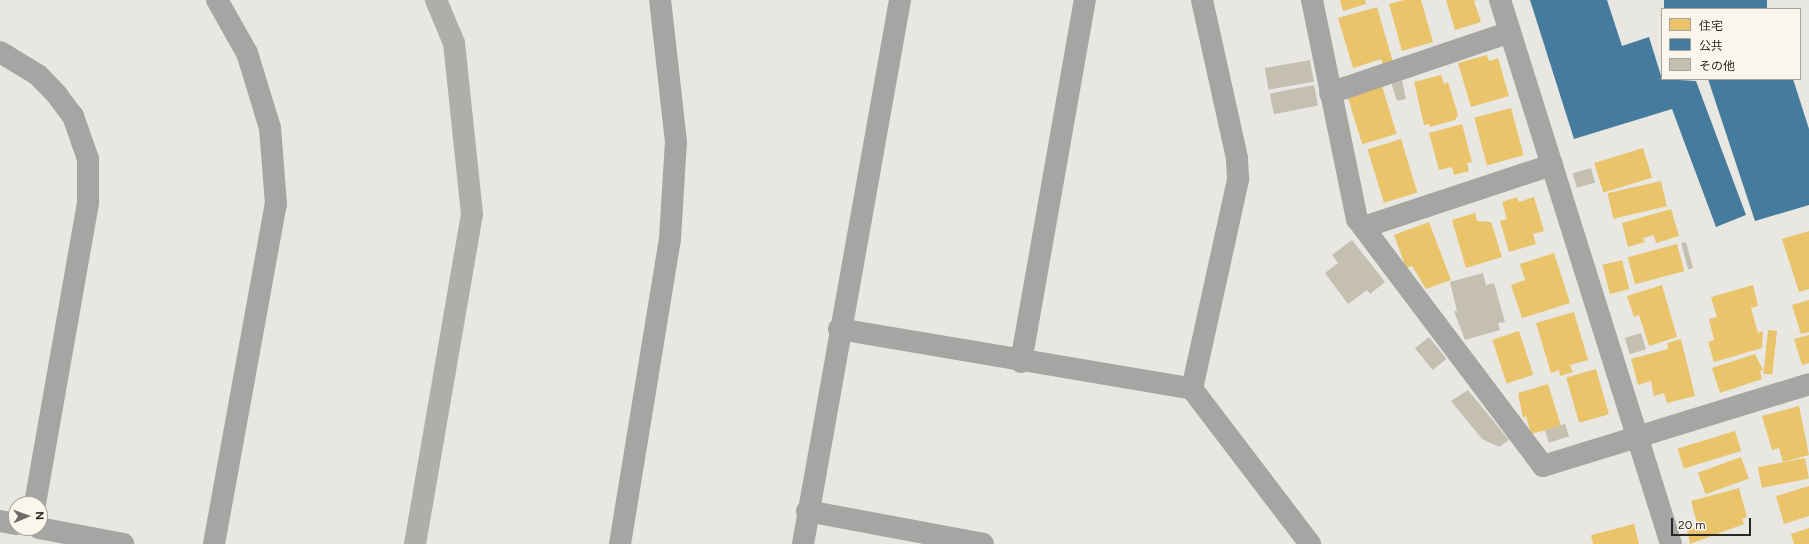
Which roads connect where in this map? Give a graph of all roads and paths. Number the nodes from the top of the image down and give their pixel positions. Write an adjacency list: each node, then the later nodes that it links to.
1 (216, 0): 23 (street)
2 (436, 0): 24 (street)
3 (660, 0): 25 (street)
4 (900, 0): 14 (street)
5 (1085, 0): 15 (street)
6 (1202, 0): 17 (street)
7 (1312, 0): 11 (street)
8 (1500, 0): 9 (street)
9 (1510, 32): 11 (street); 12 (street)
10 (0, 52): 19 (street)
11 (1330, 93): 13 (street)
12 (1552, 165): 13 (street); 18 (street)
13 (1364, 227): 18 (street)
14 (839, 329): 15 (street); 20 (street)
15 (1021, 362): 17 (street)
16 (1809, 384): 18 (street)
17 (1192, 389): 28 (street)
18 (1637, 438): 29 (street)
19 (36, 496)
20 (807, 511): 26 (street); 27 (street)
21 (48, 530): 22 (street)
22 (123, 544)
23 (214, 544)
24 (415, 544)
25 (620, 544)
26 (803, 544)
27 (983, 544)
28 (1310, 544)
29 (1671, 544)

